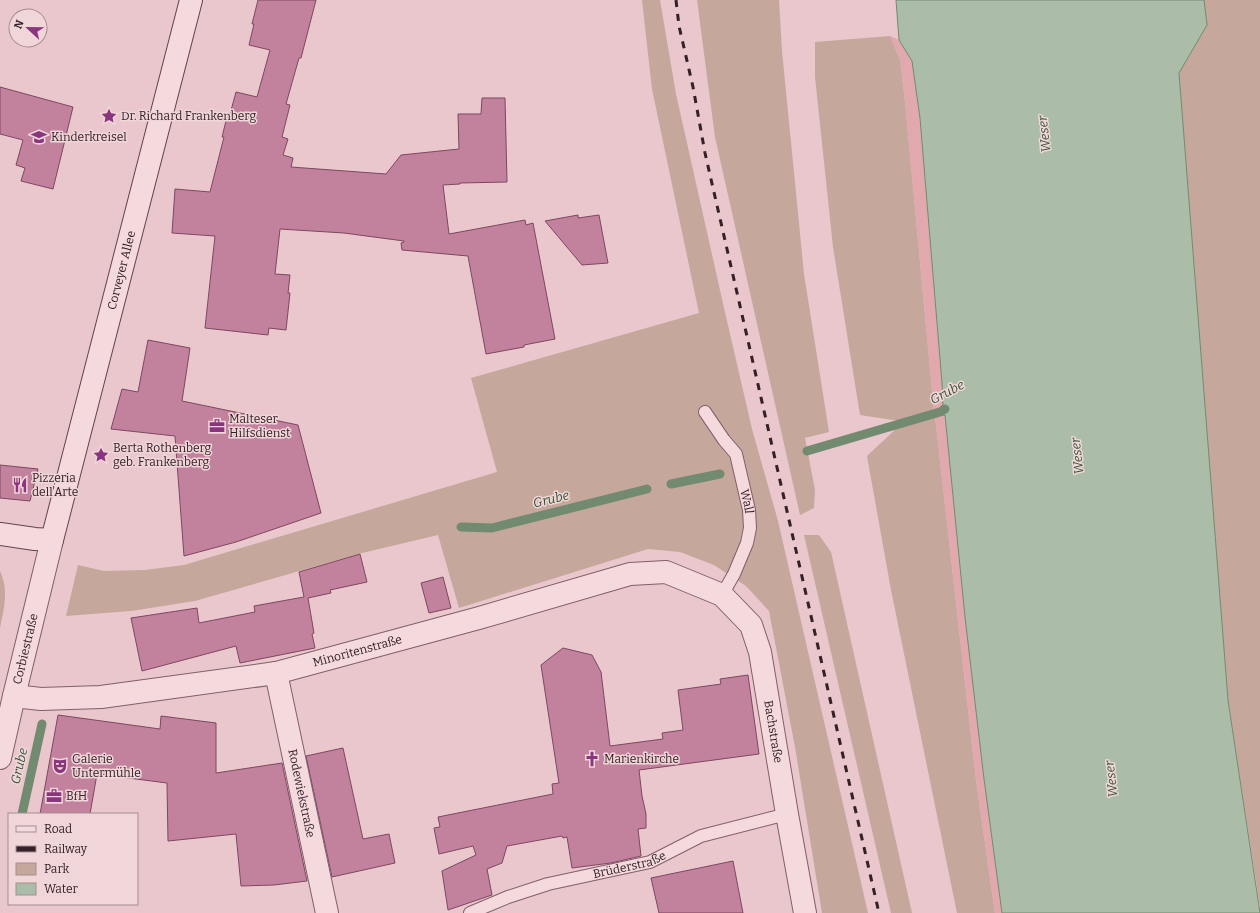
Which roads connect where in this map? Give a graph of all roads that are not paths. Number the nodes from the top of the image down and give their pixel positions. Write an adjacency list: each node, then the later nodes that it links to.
1 (191, 0): 4 (street, Corveyer Allee)
2 (705, 412): 6 (lane, Wall)
3 (0, 534): 4 (street)
4 (52, 540): 8 (street, Corbiestraße)
5 (693, 582): 6 (street, Bachstraße); 7 (street, Minoritenstraße)
6 (722, 595): 11 (street, Bachstraße)
7 (276, 674): 8 (street, Minoritenstraße); 12 (street, Rodewiekstraße)
8 (14, 696): 9 (street, Corbiestraße)
9 (2, 735): 10 (street, Corbiestraße)
10 (0, 758)
11 (787, 814): 13 (lane, Brüderstraße); 14 (street, Bachstraße)
12 (327, 913)
13 (470, 913)
14 (805, 913)

